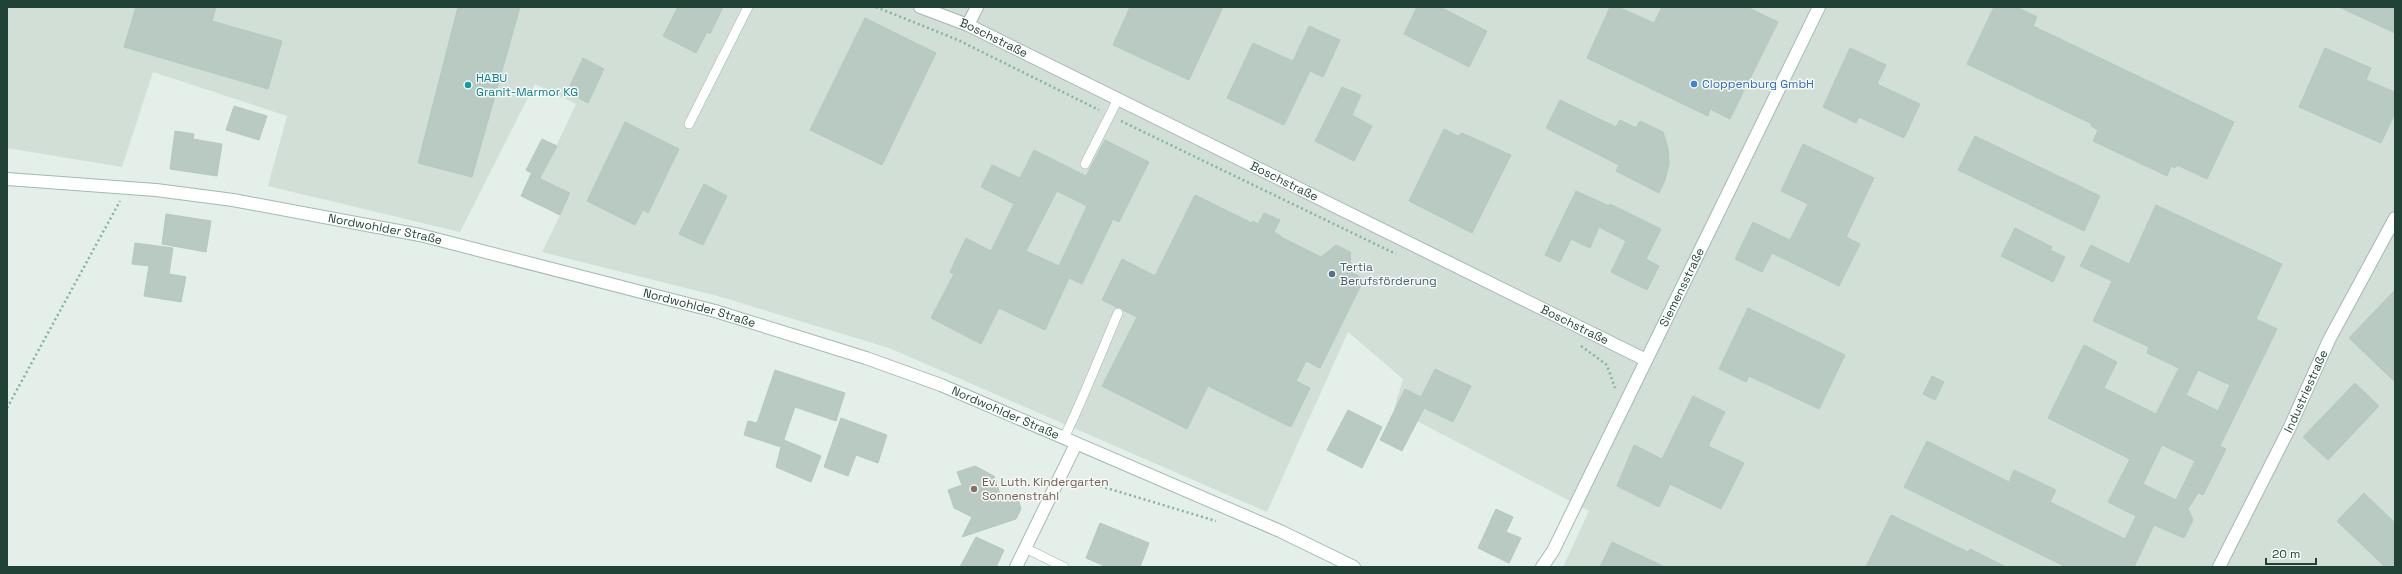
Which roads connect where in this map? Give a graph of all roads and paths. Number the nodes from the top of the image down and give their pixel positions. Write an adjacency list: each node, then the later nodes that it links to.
1 (748, 7): 9 (lane)
2 (876, 7): 8 (path)
3 (920, 7): 6 (main road, Boschstraße)
4 (977, 7): 6 (main road)
5 (1819, 7): 17 (main road, Siemensstraße)
6 (968, 25): 7 (main road, Boschstraße)
7 (1118, 99): 8 (lane); 17 (main road, Boschstraße)
8 (1110, 116): 10 (lane); 14 (path)
9 (689, 124)
10 (1085, 164)
11 (7, 179): 12 (main road, Nordwohlder Straße)
12 (127, 188): 19 (path); 20 (main road, Nordwohlder Straße)
13 (2394, 224): 29 (main road, Industriestraße)
14 (1398, 255)
15 (1118, 313): 20 (lane)
16 (1579, 344): 18 (path)
17 (1646, 360): 28 (main road, Siemensstraße)
18 (1615, 393)
19 (7, 408)
20 (1064, 438): 21 (main road, Nordwohlder Straße)
21 (1076, 444): 22 (main road); 27 (main road, Nordwohlder Straße)
22 (1055, 487): 23 (path); 24 (main road)
23 (1218, 521)
24 (1025, 548): 25 (main road); 26 (lane)
25 (1016, 567)
26 (1064, 567)
27 (1354, 567)
28 (1542, 567)
29 (2219, 567)

